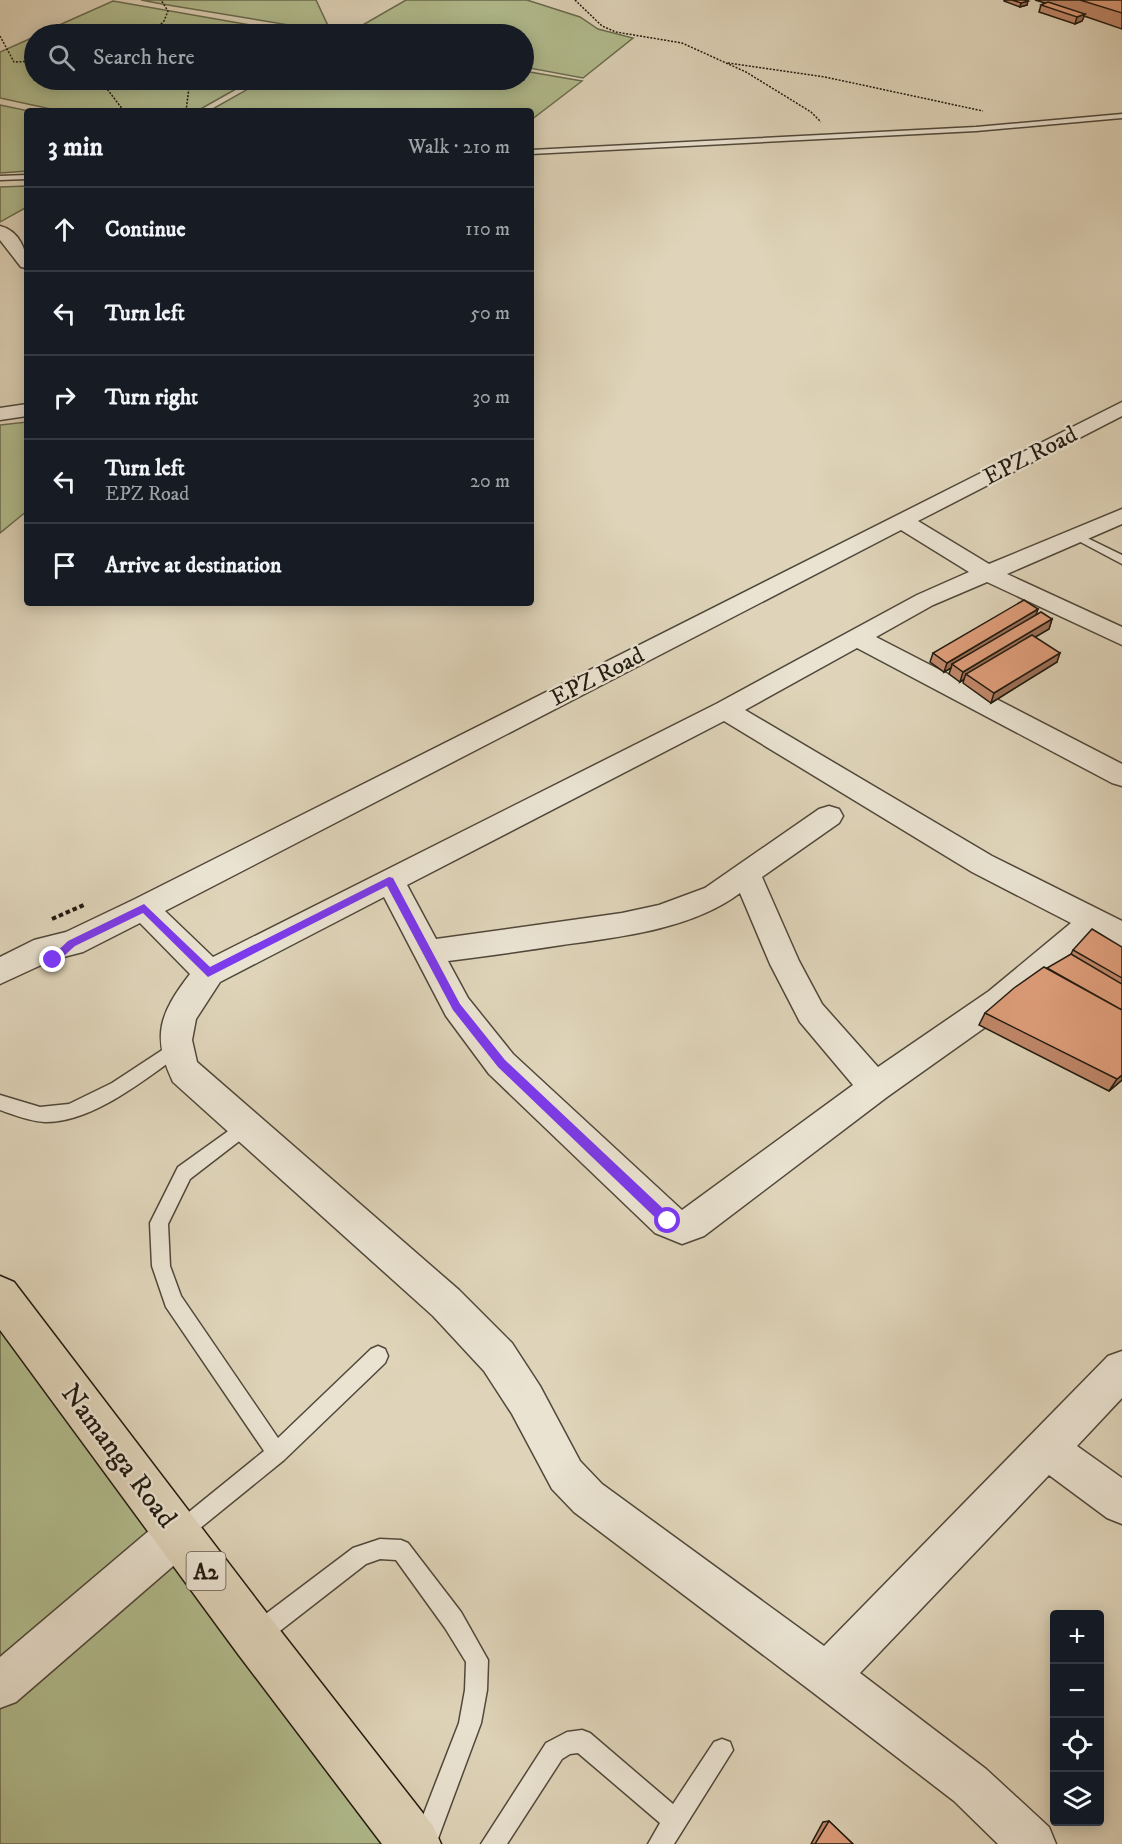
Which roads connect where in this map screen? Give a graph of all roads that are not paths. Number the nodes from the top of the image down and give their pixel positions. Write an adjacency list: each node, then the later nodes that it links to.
1 (1122, 116): 2 (lane)
2 (534, 152)
3 (24, 177): 4 (lane)
4 (0, 178)
5 (0, 231): 6 (street)
6 (24, 259)
7 (1122, 408): 11 (street, EPZ Road)
8 (24, 410): 9 (street)
9 (0, 414)
10 (1122, 516): 12 (street)
11 (902, 521): 14 (street); 22 (street, EPZ Road)
12 (1077, 536): 13 (lane); 14 (street)
13 (1122, 560)
14 (988, 574): 15 (street); 16 (street)
15 (1122, 637)
16 (857, 638): 17 (street); 18 (street)
17 (725, 710): 21 (street); 23 (street)
18 (1122, 776)
19 (829, 816): 20 (street)
20 (746, 873): 26 (street); 31 (street)
21 (389, 880): 26 (street); 28 (street)
22 (144, 908): 25 (street, EPZ Road); 28 (street)
23 (1093, 921): 24 (street); 31 (street)
24 (1122, 935)
25 (72, 943): 27 (street, EPZ Road); 29 (street, EPZ Road)
26 (428, 952): 31 (street)
27 (0, 971)
28 (208, 973): 30 (street)
29 (0, 993)
30 (176, 1048): 32 (lane); 33 (street)
31 (875, 1087)
32 (0, 1102)
33 (245, 1127): 38 (lane); 42 (street)
34 (0, 1296): 40 (highway, Namanga Road / A2)
35 (378, 1356): 38 (lane)
36 (1122, 1370): 37 (street)
37 (1046, 1448): 39 (street); 42 (street)
38 (277, 1453): 40 (lane)
39 (1122, 1503)
40 (179, 1533): 41 (highway, Namanga Road / A2); 43 (street)
41 (255, 1637): 46 (highway, Namanga Road / A2); 47 (lane)
42 (827, 1675): 50 (street)
43 (0, 1686)
44 (722, 1750): 45 (lane)
45 (674, 1820): 48 (lane); 49 (lane)
46 (415, 1844)
47 (424, 1844)
48 (493, 1844)
49 (660, 1844)
50 (1032, 1844)

